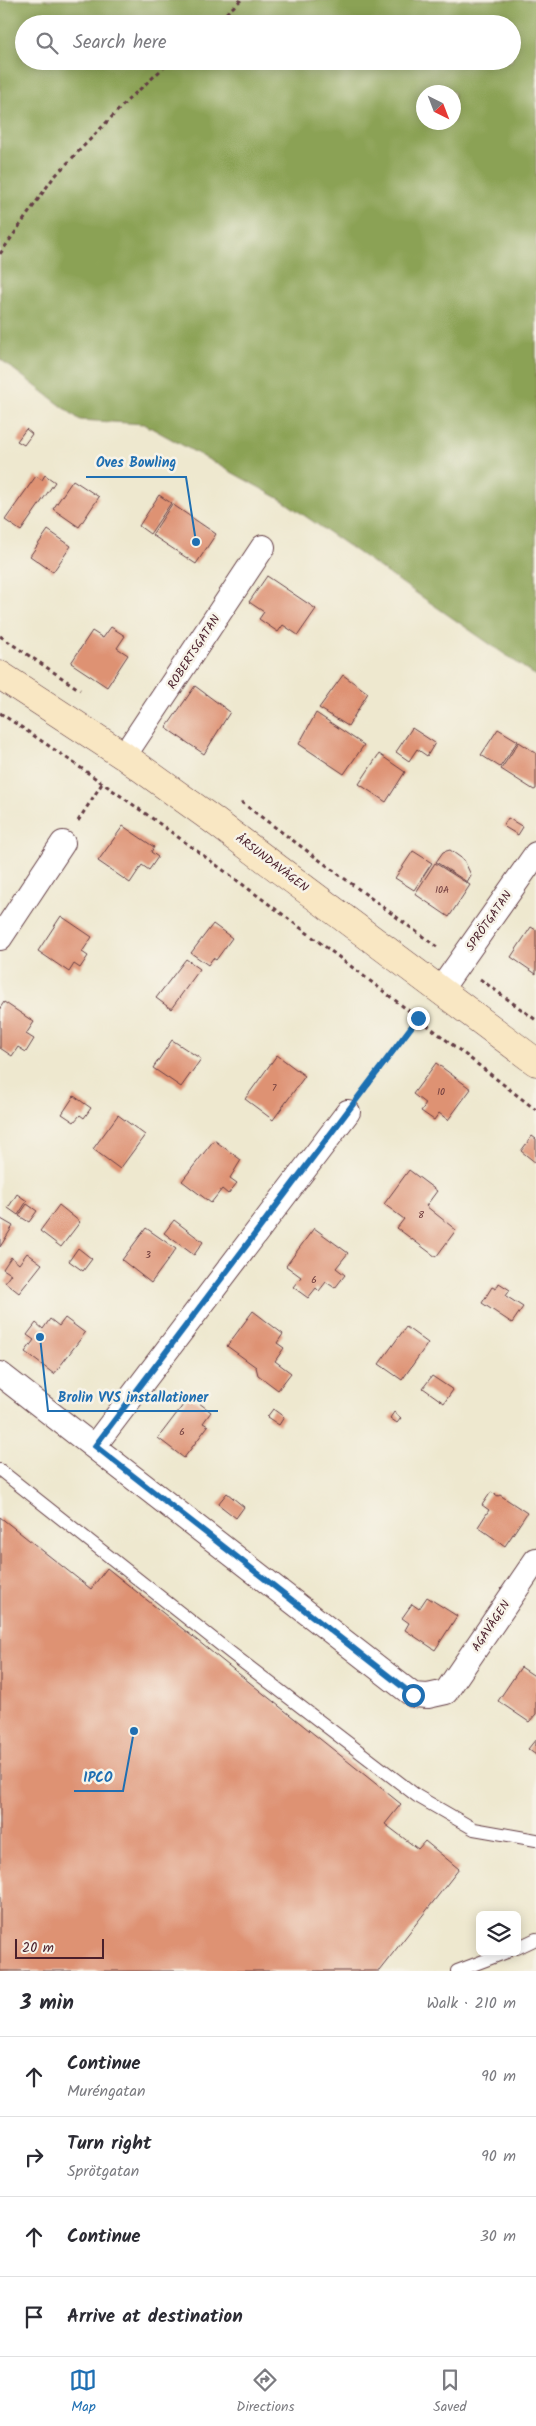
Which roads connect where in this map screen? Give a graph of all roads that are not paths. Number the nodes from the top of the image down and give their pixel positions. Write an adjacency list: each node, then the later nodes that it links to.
1 (263, 546): 3 (street, ROBERTSGATAN)
2 (0, 675): 3 (main road, ÅRSUNDAVÄGEN)
3 (124, 756): 7 (main road, ÅRSUNDAVÄGEN)
4 (64, 843): 6 (street)
5 (536, 854): 7 (street, SPRÖTGATAN)
6 (0, 938)
7 (441, 989): 8 (main road, ÅRSUNDAVÄGEN)
8 (536, 1062)
9 (348, 1112): 11 (street)
10 (0, 1374): 11 (street)
11 (95, 1446): 13 (street, AGAVÄGEN)
12 (0, 1470): 14 (lane)
13 (536, 1560)
14 (536, 1840)
15 (536, 1939): 16 (lane)
16 (521, 1946)
17 (496, 1956): 18 (lane)
18 (457, 1971)

